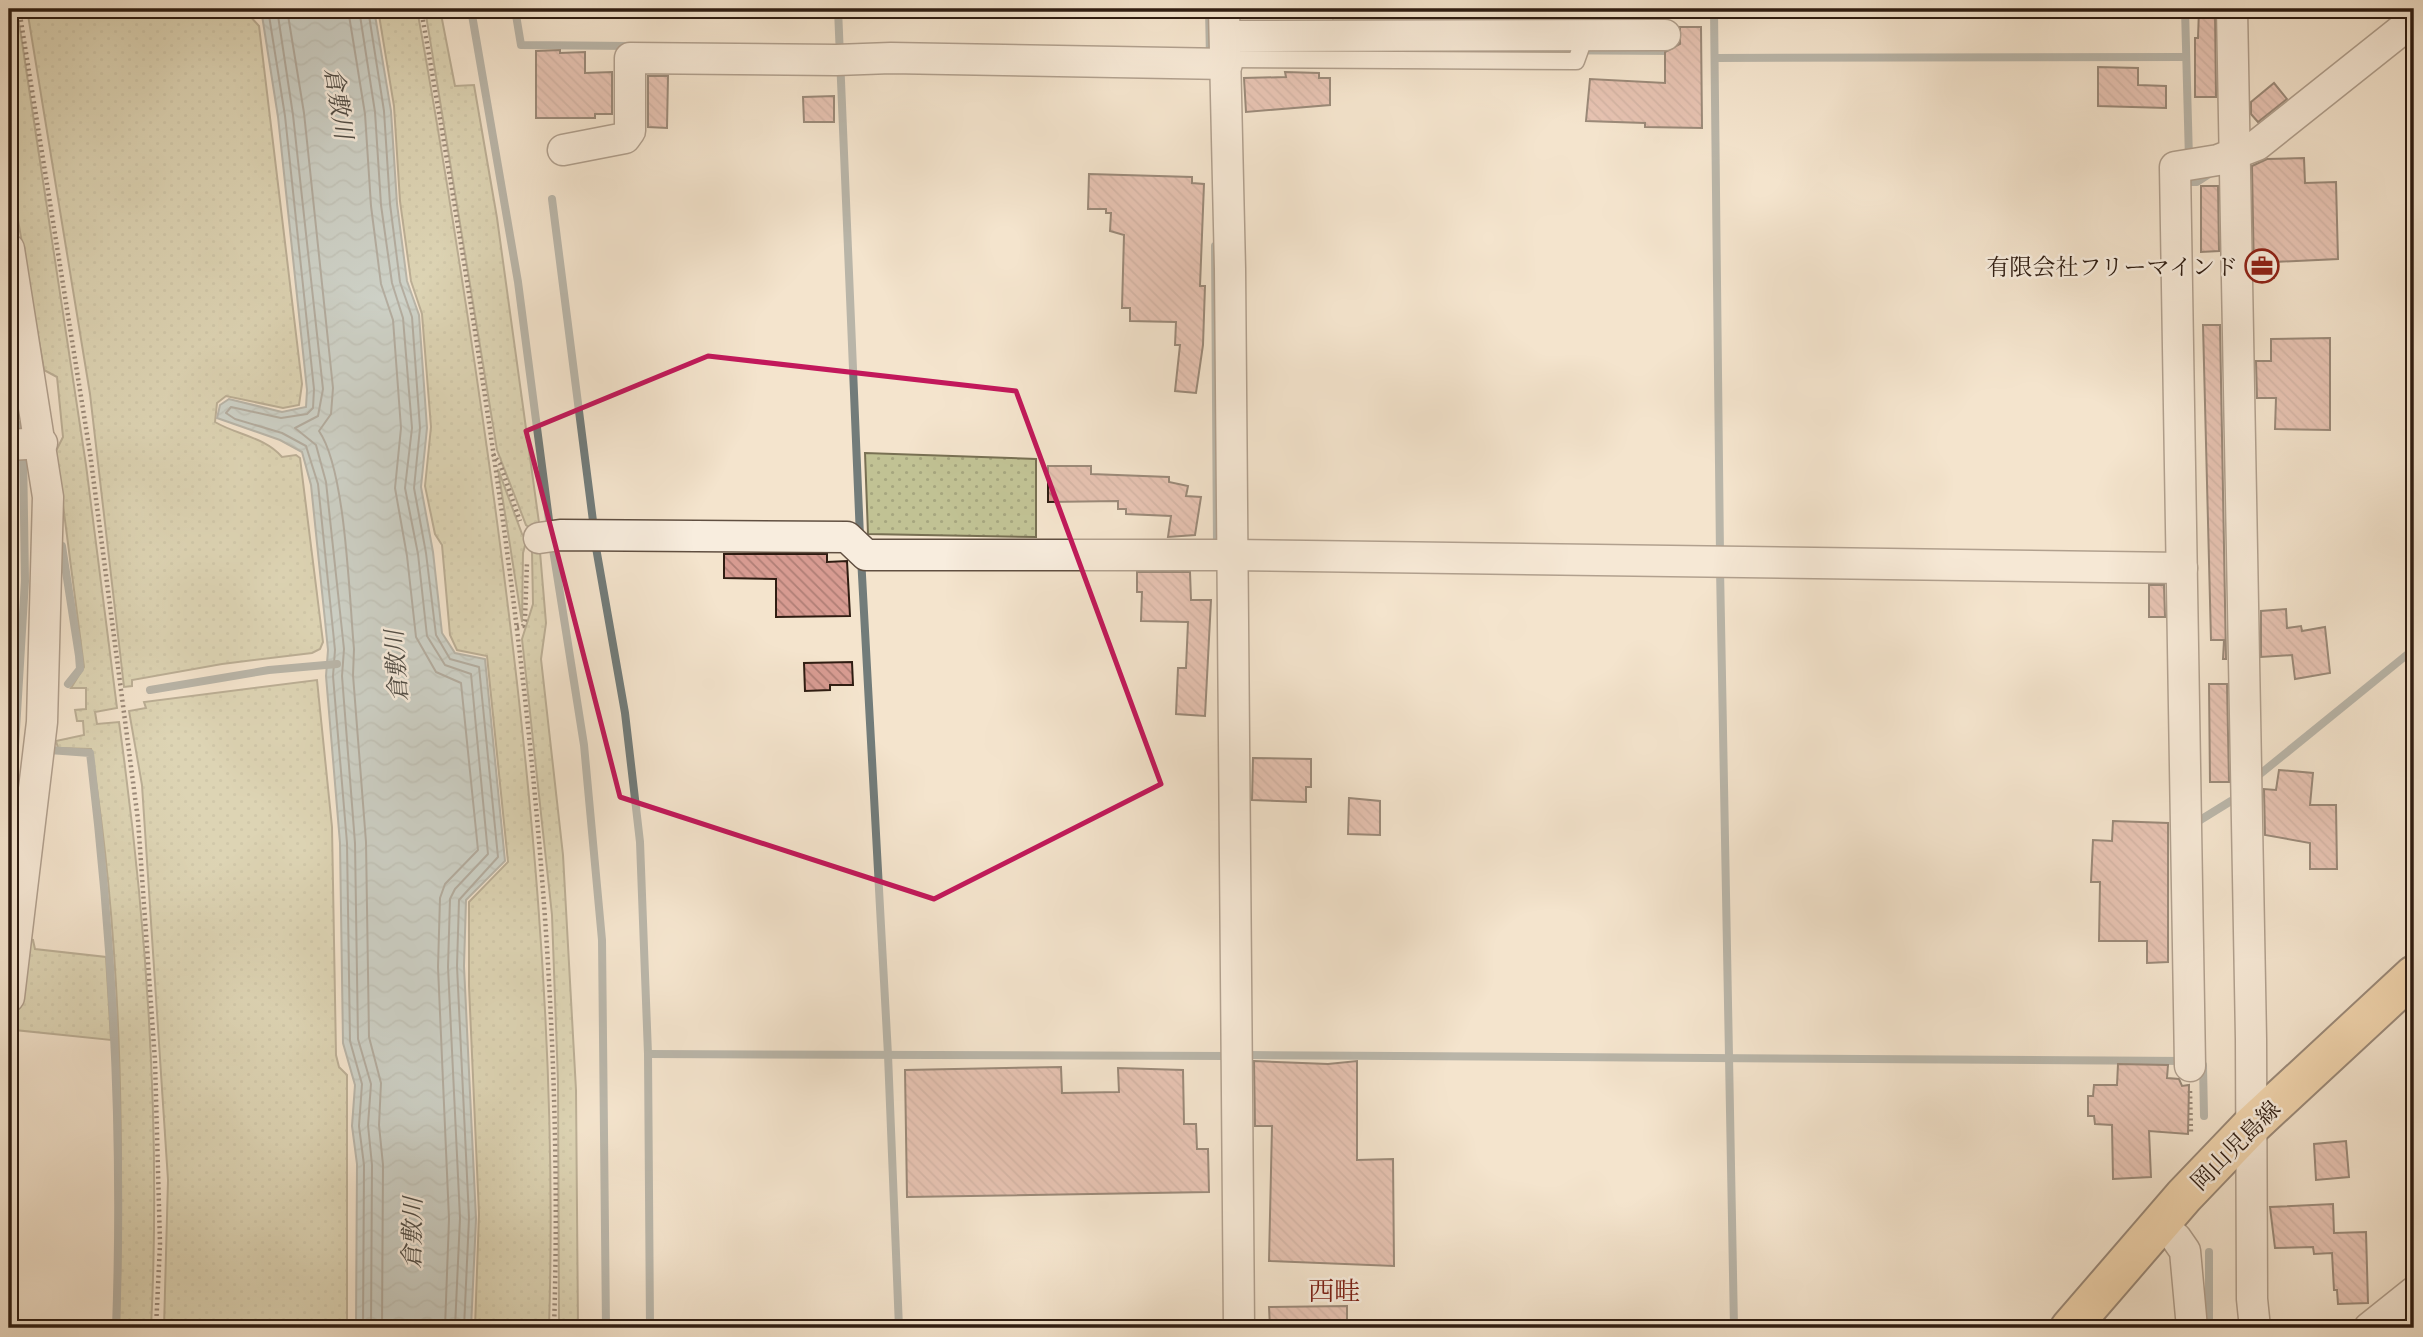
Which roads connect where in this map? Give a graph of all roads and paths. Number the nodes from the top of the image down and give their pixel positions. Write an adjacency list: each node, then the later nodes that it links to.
1 (19, 9): 24 (path)
2 (421, 9): 11 (path)
3 (2232, 9): 8 (street)
4 (2414, 20): 8 (street)
5 (1665, 35): 6 (street)
6 (1220, 49): 7 (street); 13 (street)
7 (563, 150)
8 (2235, 155): 14 (street); 21 (street)
9 (9, 249): 10 (street)
10 (24, 444): 17 (street)
11 (492, 453): 12 (path); 15 (path)
12 (543, 537): 13 (street); 15 (path)
13 (1222, 555): 14 (street); 26 (street)
14 (2182, 563): 19 (street)
15 (517, 627): 25 (path)
16 (2414, 975): 21 (main road, 岡山児島線)
17 (9, 997)
18 (2414, 1006): 21 (main road, 岡山児島線)
19 (2190, 1060): 20 (path)
20 (2190, 1135)
21 (2251, 1142): 22 (main road, 岡山児島線); 27 (main road, 岡山児島線); 30 (street)
22 (2176, 1238): 28 (main road, 岡山児島線); 29 (street)
23 (2414, 1292): 31 (street)
24 (156, 1328)
25 (554, 1328)
26 (1239, 1328)
27 (2070, 1328)
28 (2098, 1328)
29 (2192, 1328)
30 (2255, 1328)
31 (2369, 1328)

